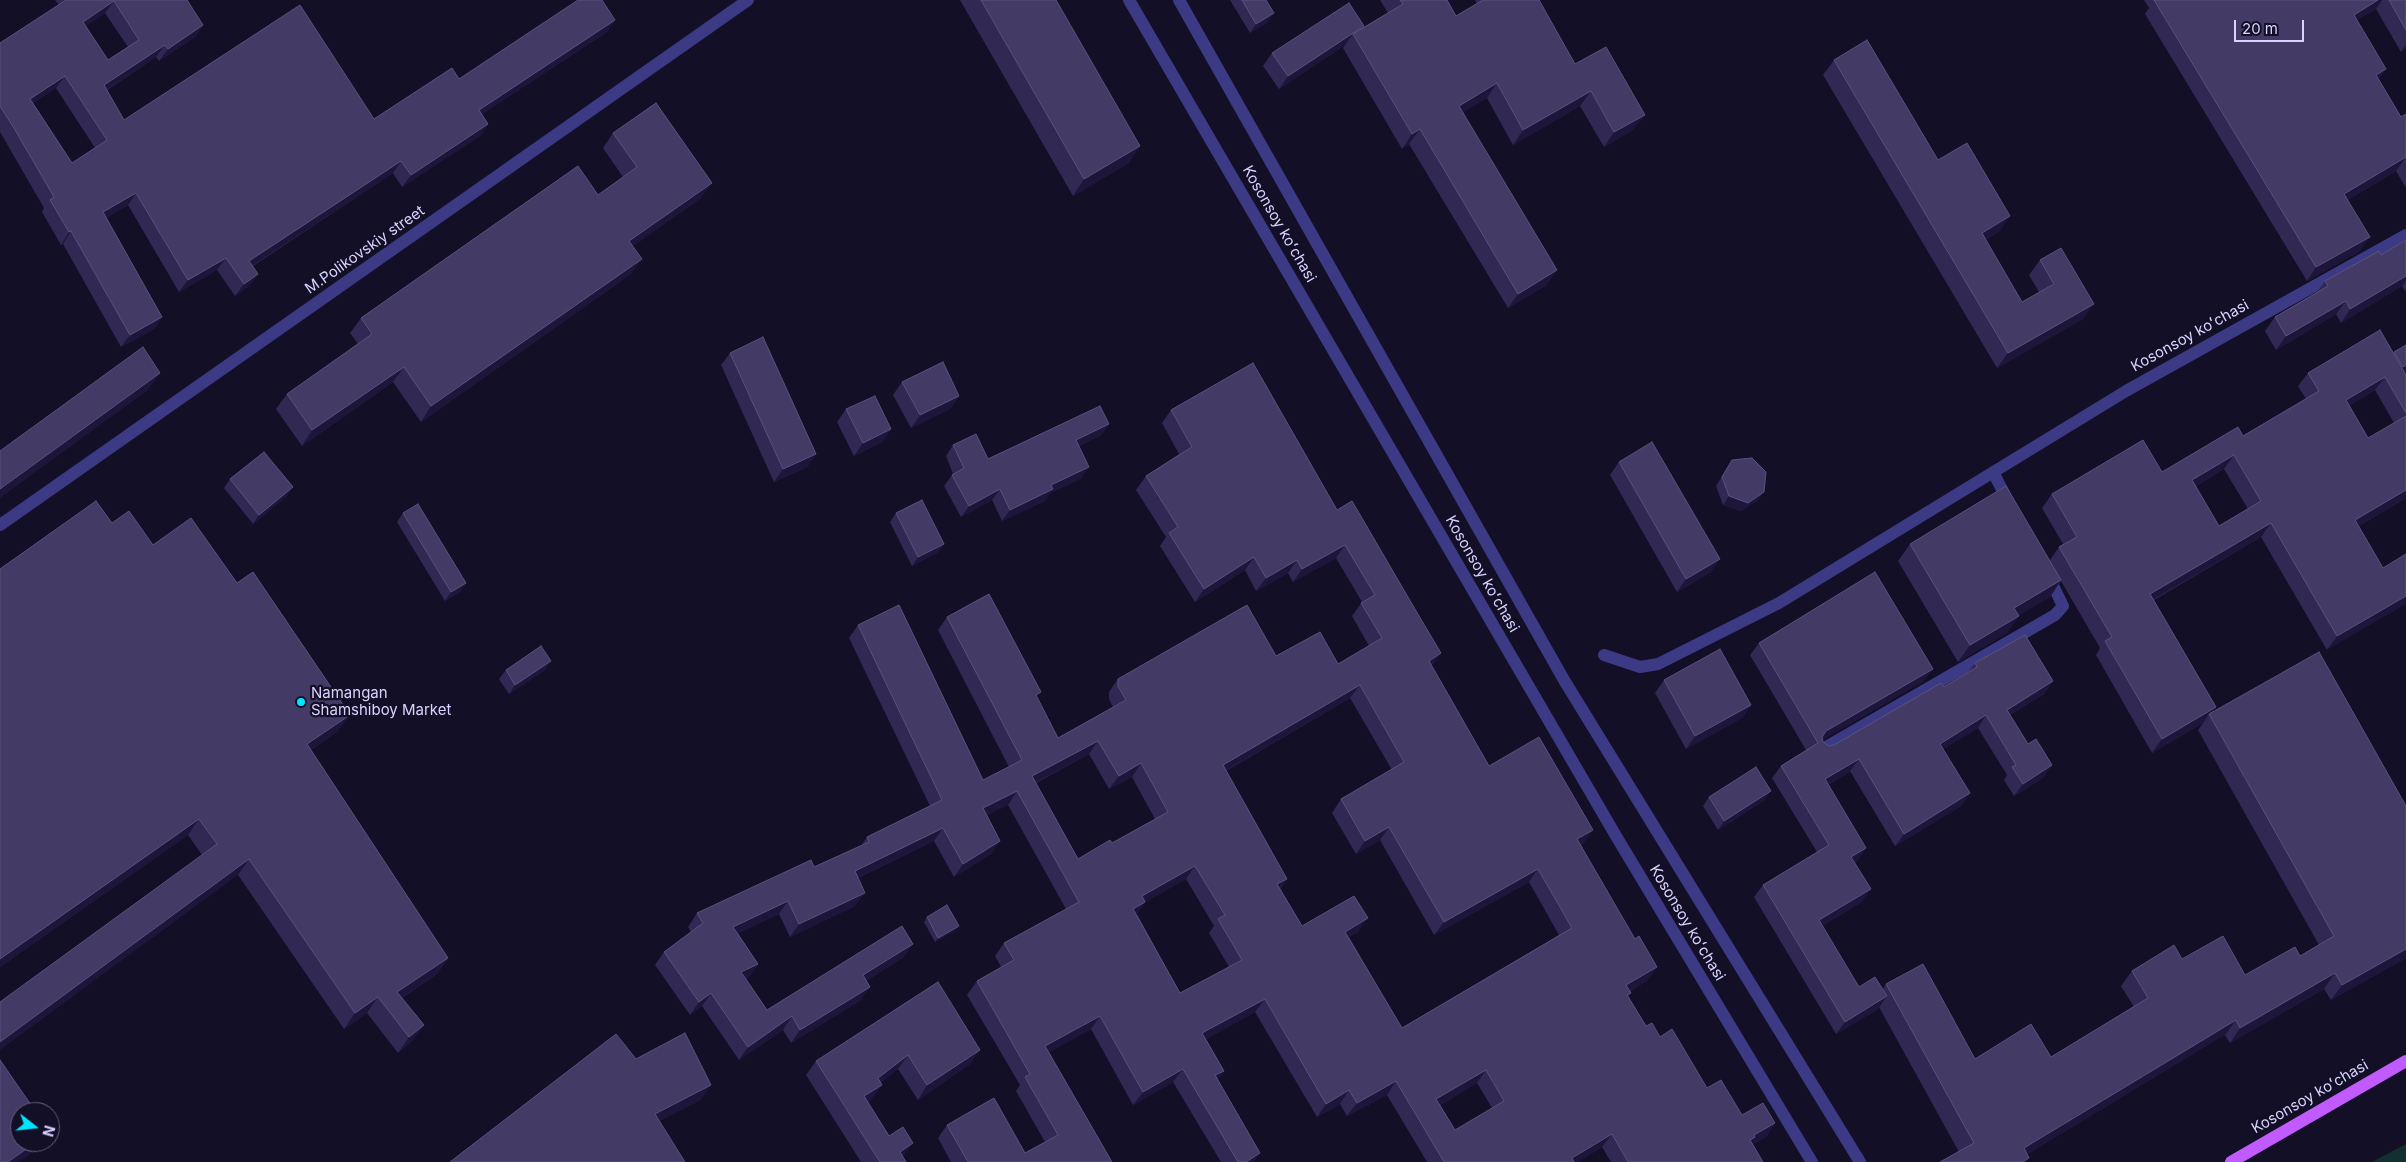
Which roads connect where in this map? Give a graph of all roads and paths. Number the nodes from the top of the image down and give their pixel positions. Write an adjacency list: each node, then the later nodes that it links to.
1 (748, 0): 7 (street, M.Polikovskiy street)
2 (1129, 0): 12 (street, Kosonsoy koʻchasi)
3 (1179, 0): 13 (street, Kosonsoy koʻchasi)
4 (2406, 235): 5 (street, Kosonsoy koʻchasi)
5 (1993, 472): 6 (street); 9 (street, Kosonsoy koʻchasi)
6 (2016, 515)
7 (0, 525)
8 (2038, 558): 10 (street)
9 (1604, 655)
10 (1821, 750)
11 (2406, 1061): 14 (main road, Kosonsoy koʻchasi)
12 (1812, 1162)
13 (1860, 1162)
14 (2231, 1162)

